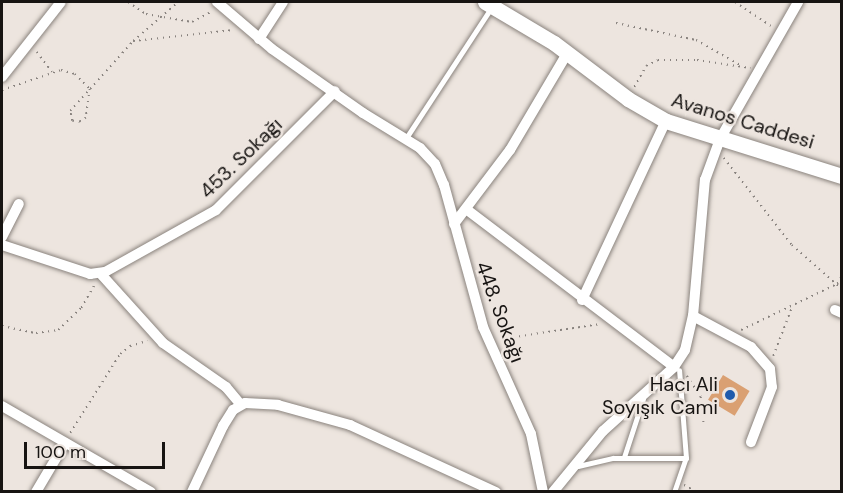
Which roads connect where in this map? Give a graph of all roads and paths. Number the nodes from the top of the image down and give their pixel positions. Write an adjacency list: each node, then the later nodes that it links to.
1 (61, 2): 14 (street)
2 (128, 2): 9 (path)
3 (178, 2): 9 (path)
4 (283, 2): 13 (street)
5 (735, 2): 12 (path)
6 (798, 2): 12 (street)
7 (218, 3): 9 (path); 11 (street)
8 (495, 5): 16 (street, Avanos Caddesi); 24 (lane)
9 (162, 17): 15 (path)
10 (616, 22): 22 (path)
11 (245, 27): 13 (street); 15 (path)
12 (783, 35): 25 (street)
13 (259, 39): 21 (street)
14 (32, 41): 17 (path); 18 (street)
15 (133, 41): 19 (path)
16 (568, 52): 22 (street, Avanos Caddesi); 28 (street)
17 (53, 72): 19 (path); 20 (path)
18 (2, 77)
19 (90, 89): 19 (path)
20 (2, 90)
21 (335, 91): 24 (street); 32 (street, 453. Sokağı)
22 (628, 99): 23 (street, Avanos Caddesi)
23 (666, 121): 25 (street, Avanos Caddesi); 36 (street)
24 (405, 139): 29 (street, 448. Sokağı)
25 (718, 144): 26 (street, Avanos Caddesi); 34 (path); 38 (street)
26 (842, 176)
27 (19, 204): 30 (street)
28 (466, 209): 29 (street); 36 (street)
29 (454, 224): 42 (street, 448. Sokağı)
30 (2, 237)
31 (2, 245): 32 (street)
32 (100, 273): 40 (path); 43 (street)
33 (842, 275): 34 (path)
34 (837, 284): 35 (path); 37 (path)
35 (842, 289)
36 (582, 300): 39 (street)
37 (792, 306): 41 (path); 45 (path)
38 (693, 316): 41 (street); 44 (street)
39 (613, 322): 42 (path); 44 (street)
40 (2, 326)
41 (725, 333): 45 (street)
42 (489, 341): 61 (street, 448. Sokağı)
43 (163, 343): 47 (street); 51 (path)
44 (677, 368): 46 (street); 49 (path); 53 (lane)
45 (770, 369): 50 (street)
46 (645, 391): 52 (lane); 54 (street)
47 (241, 405): 59 (street); 60 (street)
48 (2, 406): 51 (street)
49 (704, 424)
50 (751, 442)
51 (65, 443): 57 (street); 58 (street)
52 (624, 457): 53 (lane); 54 (lane)
53 (686, 458): 55 (lane)
54 (570, 469): 62 (street)
55 (675, 481): 56 (lane); 63 (path)
56 (674, 491)
57 (36, 492)
58 (151, 492)
59 (192, 492)
60 (496, 492)
61 (543, 492)
62 (554, 492)
63 (697, 492)

